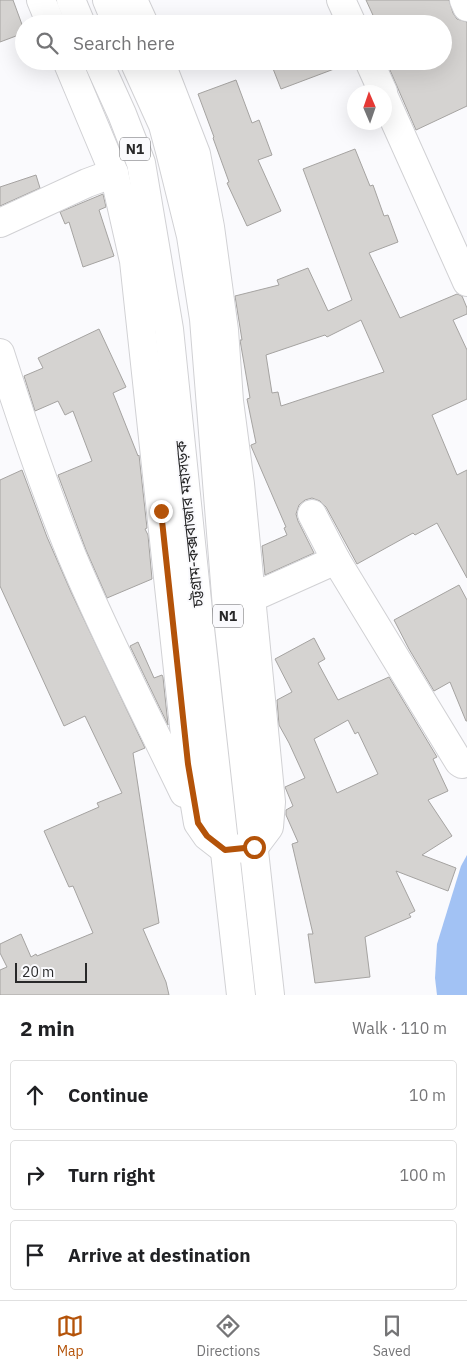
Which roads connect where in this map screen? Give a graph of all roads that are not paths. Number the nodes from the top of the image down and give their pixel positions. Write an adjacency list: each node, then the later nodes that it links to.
1 (40, 0): 8 (main road)
2 (70, 0): 9 (main road)
3 (107, 0): 10 (main road)
4 (133, 0): 11 (main road)
5 (341, 0): 12 (main road)
6 (464, 0): 7 (main road)
7 (467, 7)
8 (47, 15)
9 (77, 15)
10 (113, 15)
11 (140, 15)
12 (348, 15)
13 (71, 70): 20 (main road)
14 (102, 70): 25 (main road, চট্টগ্রাম-কক্সবাজার মহাসড়ক / N1)
15 (138, 70): 27 (main road, চট্টগ্রাম-কক্সবাজার মহাসড়ক / N1)
16 (163, 70): 26 (main road)
17 (373, 70): 18 (main road)
18 (380, 85)
19 (392, 115): 22 (main road)
20 (114, 173): 21 (main road); 24 (main road)
21 (0, 223)
22 (467, 282)
23 (0, 353): 36 (main road)
24 (144, 356): 25 (main road); 28 (main road)
25 (174, 374): 29 (main road, চট্টগ্রাম-কক্সবাজার মহাসড়ক / N1)
26 (233, 425): 27 (main road); 30 (main road)
27 (214, 449): 31 (main road, চট্টগ্রাম-কক্সবাজার মহাসড়ক / N1)
28 (157, 468): 29 (main road); 36 (main road)
29 (185, 484): 38 (main road, চট্টগ্রাম-কক্সবাজার মহাসড়ক / N1)
30 (240, 484): 31 (main road); 34 (main road)
31 (219, 510): 37 (main road, চট্টগ্রাম-কক্সবাজার মহাসড়ক / N1)
32 (312, 514): 33 (main road)
33 (336, 560): 34 (main road); 35 (main road)
34 (251, 598): 37 (main road)
35 (467, 762)
36 (198, 823): 38 (main road)
37 (254, 847): 38 (main road); 40 (main road, চট্টগ্রাম-কক্সবাজার মহাসড়ক / N1)
38 (225, 850): 39 (main road, চট্টগ্রাম-কক্সবাজার মহাসড়ক / N1)
39 (241, 995)
40 (270, 995)

